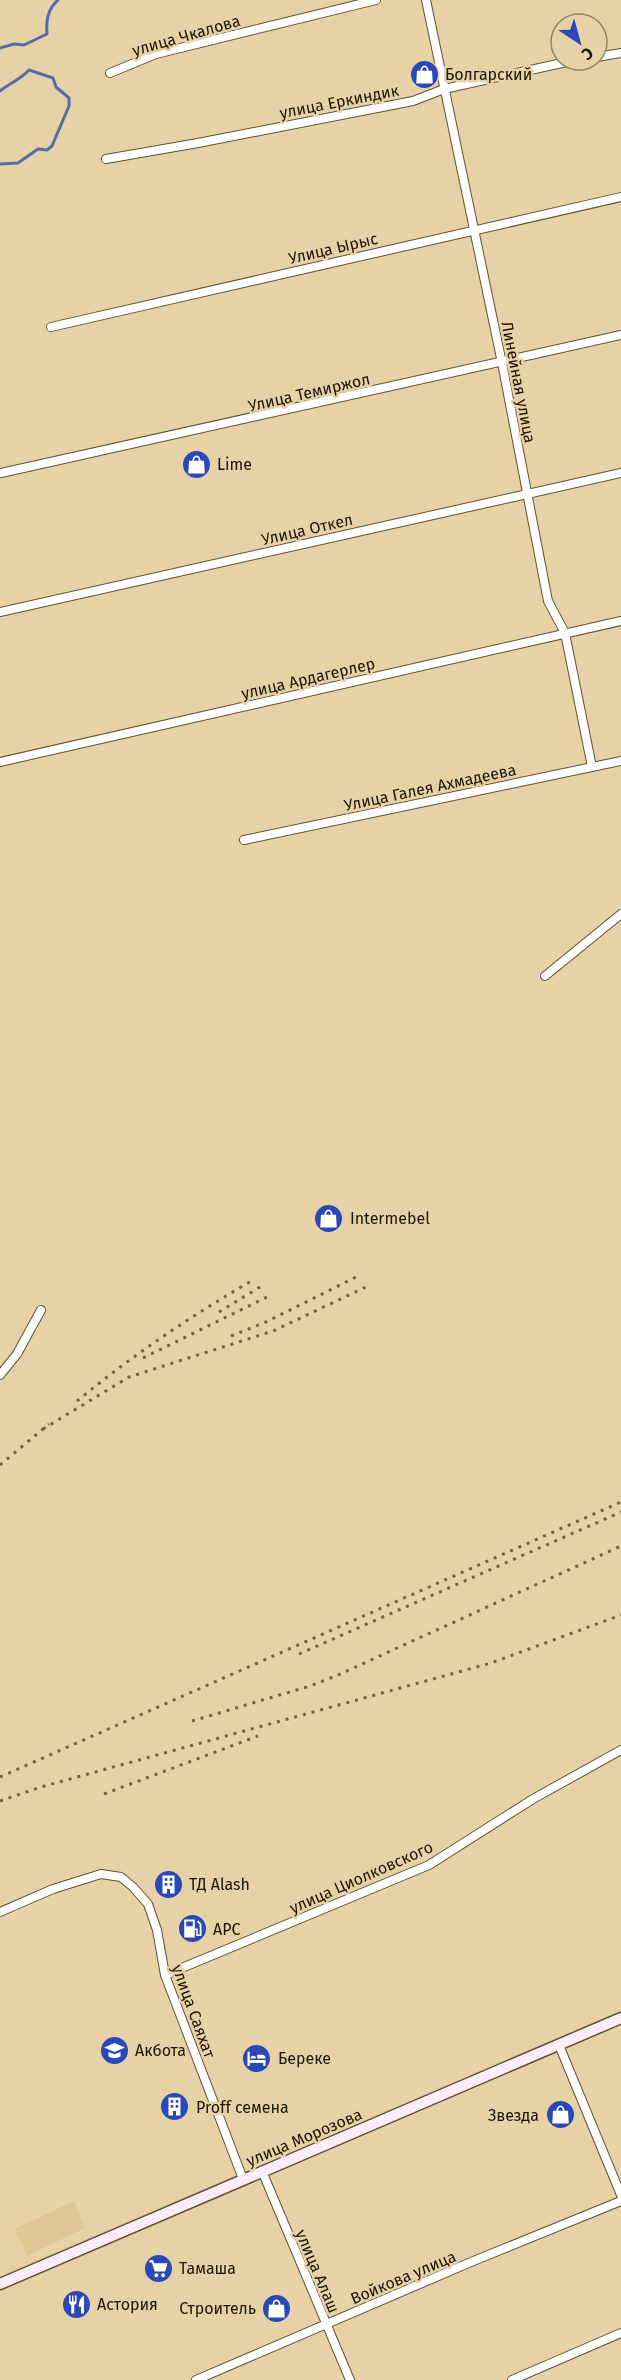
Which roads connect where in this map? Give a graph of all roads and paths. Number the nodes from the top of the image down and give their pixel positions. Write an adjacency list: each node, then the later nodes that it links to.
1 (376, 0): 4 (street, улица Чкалова)
2 (426, 0): 5 (street, Линейная улица)
3 (549, 66): 5 (street, улица Еркиндик)
4 (110, 73)
5 (444, 89): 6 (street, улица Еркиндик); 8 (street, Линейная улица)
6 (106, 159)
7 (621, 197): 8 (street, Улица Ырыс)
8 (474, 230): 9 (street, Улица Ырыс); 11 (street, Линейная улица)
9 (51, 327)
10 (621, 335): 11 (street, Улица Темиржол)
11 (502, 363): 12 (street, Улица Темиржол); 14 (street, Линейная улица)
12 (1, 473)
13 (621, 473): 14 (street, Улица Откел)
14 (527, 494): 15 (street, Улица Откел); 17 (street, Линейная улица)
15 (0, 612)
16 (621, 621): 17 (street, улица Ардагерлер)
17 (565, 633): 19 (street, улица Ардагерлер); 20 (street, Линейная улица)
18 (621, 761): 20 (street, Улица Галея Ахмадеева)
19 (0, 762)
20 (592, 767): 21 (street, Улица Галея Ахмадеева)
21 (244, 840)
22 (621, 914): 23 (street)
23 (545, 976)
24 (41, 1310): 25 (street)
25 (0, 1375)
26 (621, 1750): 28 (street, улица Циолковского)
27 (0, 1912): 28 (street, улица Саяхат)
28 (165, 1975): 32 (street, улица Саяхат)
29 (621, 2018): 30 (main road, улица Морозова)
30 (559, 2045): 31 (main road, улица Морозова); 33 (street)
31 (262, 2171): 32 (main road, улица Морозова); 36 (street, улица Алаш)
32 (243, 2180): 35 (main road, улица Морозова)
33 (621, 2195)
34 (621, 2200): 36 (street, Войкова улица)
35 (0, 2284)
36 (326, 2324): 39 (street, Войкова улица); 40 (street, улица Алаш)
37 (621, 2333): 38 (street)
38 (518, 2379)
39 (196, 2380)
40 (350, 2380)

